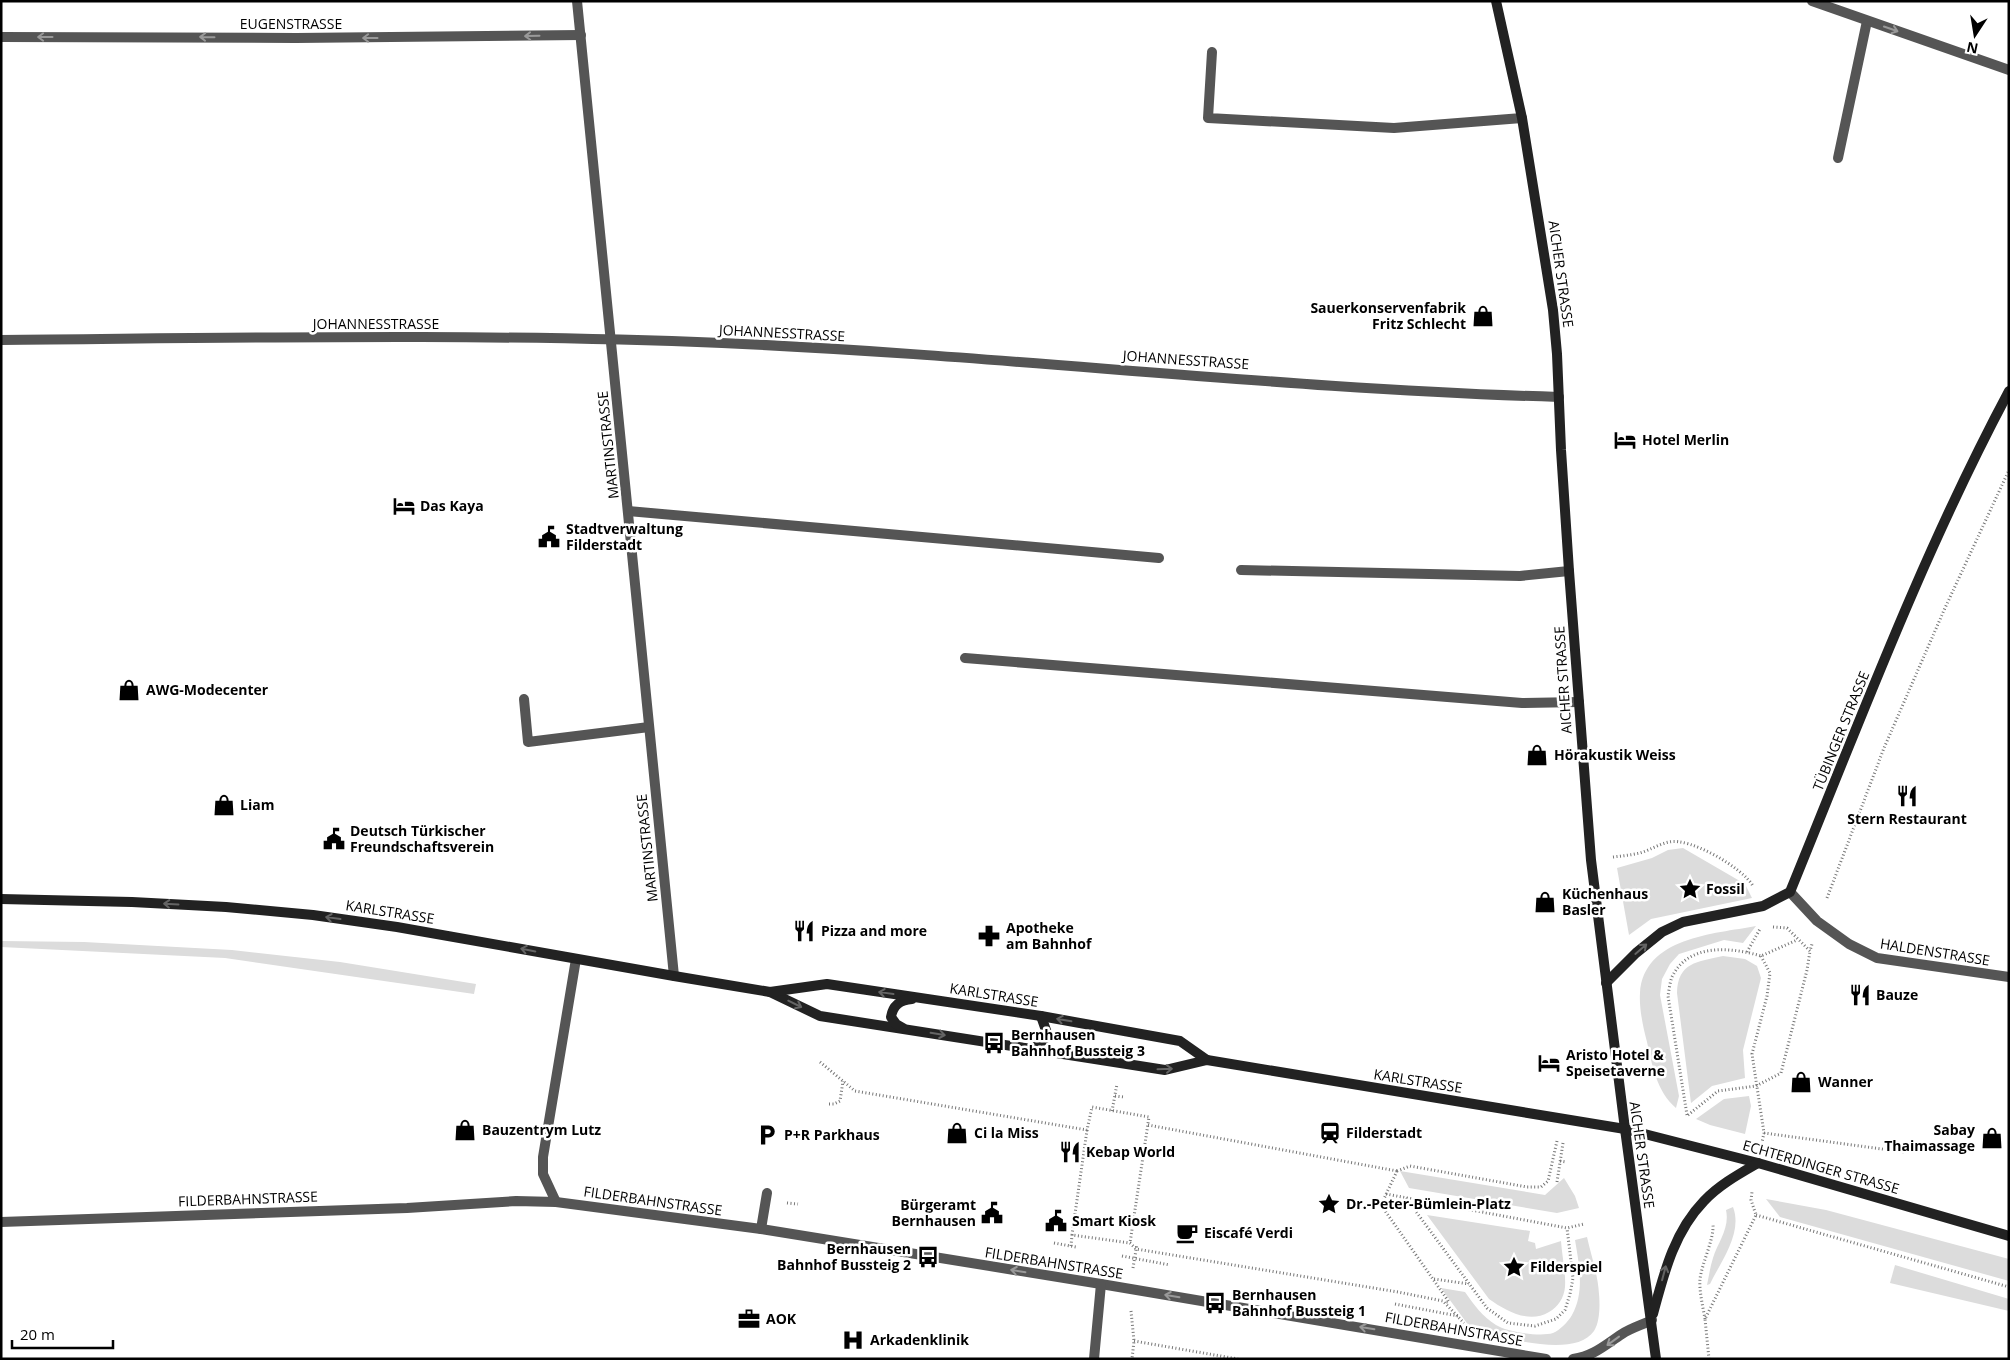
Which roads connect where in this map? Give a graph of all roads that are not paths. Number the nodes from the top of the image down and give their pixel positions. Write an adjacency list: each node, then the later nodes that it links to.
1 (578, 1): 5 (street, MARTINSTRASSE)
2 (1496, 1): 9 (main road, AICHER STRASSE)
3 (1812, 1): 4 (street)
4 (1867, 21): 8 (street, one-way to 8); 10 (street)
5 (581, 35): 6 (street, EUGENSTRASSE, one-way to 6); 12 (street, MARTINSTRASSE)
6 (1, 37)
7 (1212, 52): 9 (street)
8 (2009, 70)
9 (1522, 118): 14 (main road, AICHER STRASSE)
10 (1838, 158)
11 (1, 340): 12 (street, JOHANNESSTRASSE)
12 (611, 340): 14 (street, JOHANNESSTRASSE); 15 (street, MARTINSTRASSE)
13 (2009, 391): 23 (main road, TÜBINGER STRASSE)
14 (1559, 397): 18 (main road, AICHER STRASSE)
15 (628, 511): 16 (street); 22 (street, MARTINSTRASSE)
16 (1159, 558)
17 (1242, 570): 18 (street)
18 (1569, 571): 21 (main road, AICHER STRASSE)
19 (965, 658): 21 (street)
20 (524, 698): 22 (street)
21 (1578, 702): 28 (main road, AICHER STRASSE)
22 (649, 727): 26 (street, MARTINSTRASSE)
23 (1790, 892): 27 (street, HALDENSTRASSE); 28 (main road, one-way to 23)
24 (1, 900): 25 (main road, KARLSTRASSE, one-way to 24)
25 (576, 959): 26 (main road, KARLSTRASSE); 38 (street)
26 (674, 976): 29 (main road, KARLSTRASSE)
27 (2009, 978)
28 (1606, 983): 35 (main road, AICHER STRASSE)
29 (770, 992): 30 (main road, KARLSTRASSE, one-way to 29); 32 (main road, KARLSTRASSE, one-way to 32)
30 (921, 998): 31 (main road, KARLSTRASSE); 32 (main road)
31 (1041, 1016): 33 (main road); 34 (main road, KARLSTRASSE, one-way to 31)
32 (904, 1029): 33 (main road, KARLSTRASSE, one-way to 33)
33 (1033, 1049): 34 (main road, KARLSTRASSE, one-way to 34)
34 (1207, 1060): 35 (main road, KARLSTRASSE)
35 (1625, 1129): 36 (main road, ECHTERDINGER STRASSE); 43 (main road, AICHER STRASSE)
36 (1758, 1163): 41 (main road, ECHTERDINGER STRASSE); 43 (main road, one-way to 36)
37 (767, 1193): 40 (street)
38 (556, 1202): 39 (street, FILDERBAHNSTRASSE); 40 (street, FILDERBAHNSTRASSE)
39 (1, 1222)
40 (761, 1229): 42 (street, FILDERBAHNSTRASSE, one-way to 40)
41 (2009, 1236)
42 (1101, 1284): 44 (street); 45 (street, FILDERBAHNSTRASSE, one-way to 42)
43 (1652, 1320): 46 (street, one-way to 46); 47 (main road, AICHER STRASSE)
44 (1094, 1359)
45 (1546, 1359)
46 (1573, 1359)
47 (1656, 1359)

